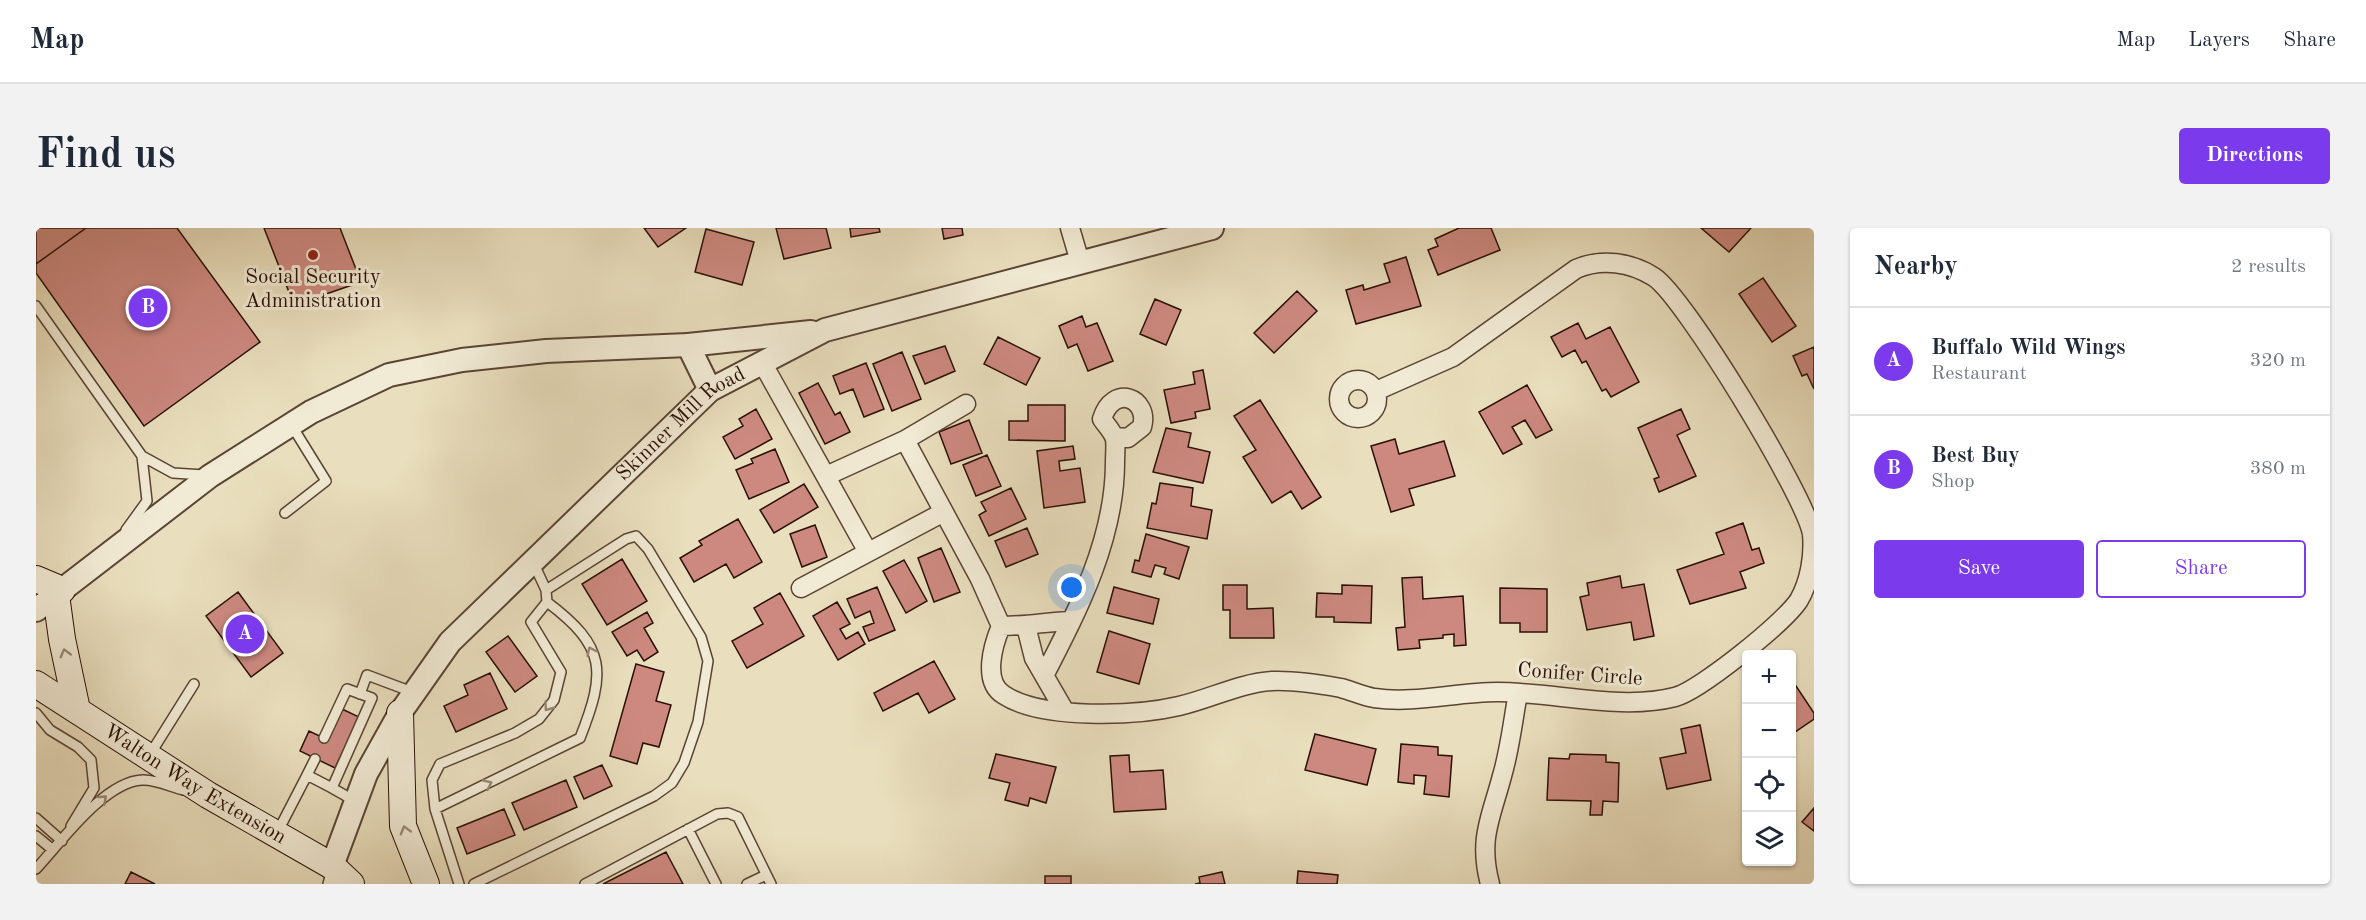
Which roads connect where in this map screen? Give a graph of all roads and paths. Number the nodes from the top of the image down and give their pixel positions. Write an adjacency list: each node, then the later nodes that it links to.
1 (1070, 228): 3 (street)
2 (1212, 228): 3 (street, Skinner Mill Road)
3 (1080, 262): 5 (street, Skinner Mill Road)
4 (36, 306): 14 (lane)
5 (825, 330): 6 (street); 7 (street, Skinner Mill Road)
6 (688, 345): 8 (street); 11 (street)
7 (763, 364): 8 (street, Skinner Mill Road); 16 (street)
8 (710, 390): 21 (street, Skinner Mill Road)
9 (1376, 391): 34 (street, Conifer Circle)
10 (966, 404): 13 (street)
11 (291, 424): 15 (street); 17 (lane)
12 (1115, 437): 28 (street)
13 (905, 440): 16 (street); 18 (street)
14 (142, 456): 15 (lane); 20 (lane)
15 (210, 476): 20 (street)
16 (826, 476): 19 (street)
17 (285, 513)
18 (942, 513): 19 (street); 29 (street)
19 (868, 552): 23 (street)
20 (108, 555): 25 (street)
21 (533, 562): 24 (lane); 36 (street, Skinner Mill Road)
22 (36, 579): 25 (main road)
23 (801, 588)
24 (546, 590): 26 (lane); 60 (lane)
25 (59, 592): 27 (street); 37 (main road, one-way to 25)
26 (548, 602): 47 (lane, one-way to 47); 47 (lane, one-way to 26)
27 (36, 610)
28 (1071, 621): 30 (street); 31 (street)
29 (1001, 626): 30 (street); 38 (street, Conifer Circle)
30 (1026, 626): 31 (street)
31 (1045, 674): 38 (street)
32 (36, 684): 37 (main road, Walton Way Extension)
33 (194, 684): 41 (lane)
34 (1518, 693): 38 (street, Conifer Circle); 65 (street)
35 (360, 694): 36 (lane); 40 (lane); 44 (lane)
36 (407, 703): 46 (street, Skinner Mill Road); 58 (main road, one-way to 36)
37 (77, 710): 41 (main road, Walton Way Extension)
38 (1064, 710)
39 (36, 713): 52 (lane)
40 (324, 738)
41 (149, 756): 45 (main road, Walton Way Extension)
42 (315, 759): 43 (lane)
43 (307, 775): 44 (lane); 50 (lane)
44 (332, 788): 46 (lane)
45 (208, 795): 50 (main road, Walton Way Extension); 52 (lane, one-way to 45)
46 (356, 801): 55 (street, Skinner Mill Road)
47 (435, 809): 59 (lane)
48 (36, 818): 52 (lane)
49 (688, 829): 56 (lane); 61 (lane); 62 (lane)
50 (276, 835): 55 (main road, Walton Way Extension)
51 (36, 836): 53 (lane)
52 (62, 841): 53 (lane)
53 (53, 850): 54 (lane)
54 (36, 868)
55 (330, 875): 57 (main road, Walton Way Extension)
56 (766, 875): 63 (lane); 64 (lane)
57 (351, 884)
58 (426, 884)
59 (459, 884)
60 (474, 884)
61 (585, 884)
62 (716, 884)
63 (747, 884)
64 (771, 884)
65 (1490, 884)

